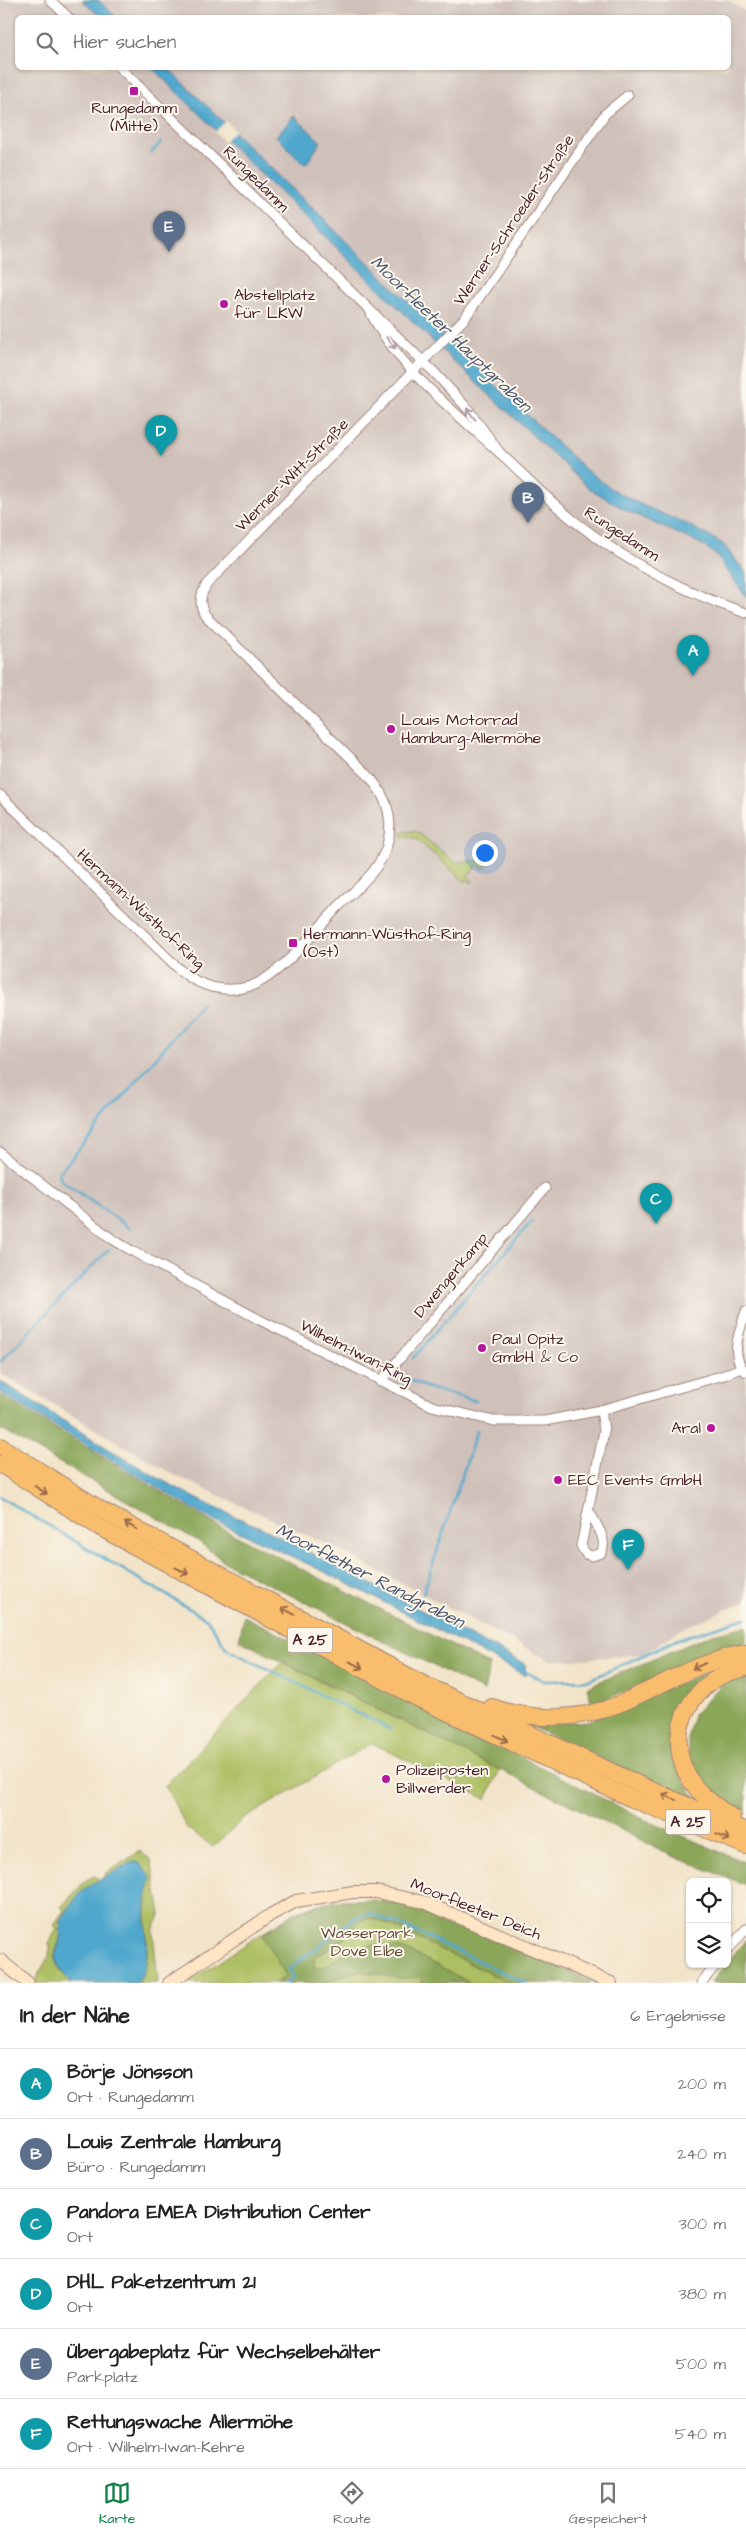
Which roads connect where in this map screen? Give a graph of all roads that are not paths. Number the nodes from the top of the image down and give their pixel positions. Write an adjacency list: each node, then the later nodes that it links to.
1 (50, 0): 2 (street)
2 (66, 15)
3 (122, 70): 5 (street, Rungedamm)
4 (628, 95): 6 (street, Werner-Schroeder-Straße)
5 (370, 312): 6 (street, Rungedamm); 7 (street, Rungedamm, one-way to 7)
6 (424, 362): 7 (street, Werner-Witt-Straße); 8 (street, Rungedamm, one-way to 6)
7 (414, 372): 8 (street, Rungedamm); 9 (street, Werner-Witt-Straße)
8 (500, 453): 10 (street, Rungedamm)
9 (201, 604): 11 (street, Hermann-Wüsthof-Ring)
10 (746, 613)
11 (1, 796)
12 (0, 1152): 16 (street, Wilhelm-Iwan-Ring)
13 (545, 1188): 16 (street, Dwengerkamp)
14 (746, 1311): 15 (street)
15 (743, 1370): 17 (street, Wilhelm-Iwan-Ring)
16 (380, 1382): 17 (street, Wilhelm-Iwan-Ring)
17 (601, 1410): 20 (street)
18 (0, 1446): 23 (highway, A 25, one-way to 18)
19 (0, 1464): 26 (highway, A 25, one-way to 26)
20 (589, 1511)
21 (746, 1653): 23 (highway, one-way to 23)
22 (746, 1668): 24 (highway)
23 (424, 1684): 25 (highway, A 25, one-way to 23)
24 (746, 1826)
25 (746, 1831)
26 (746, 1846)
27 (746, 1929): 28 (street)
28 (731, 1946)
29 (0, 1960): 31 (street)
30 (714, 1968): 34 (street)
31 (28, 1983)
32 (169, 1983): 33 (street, Moorfleeter Deich)
33 (611, 1983)
34 (702, 1983)

